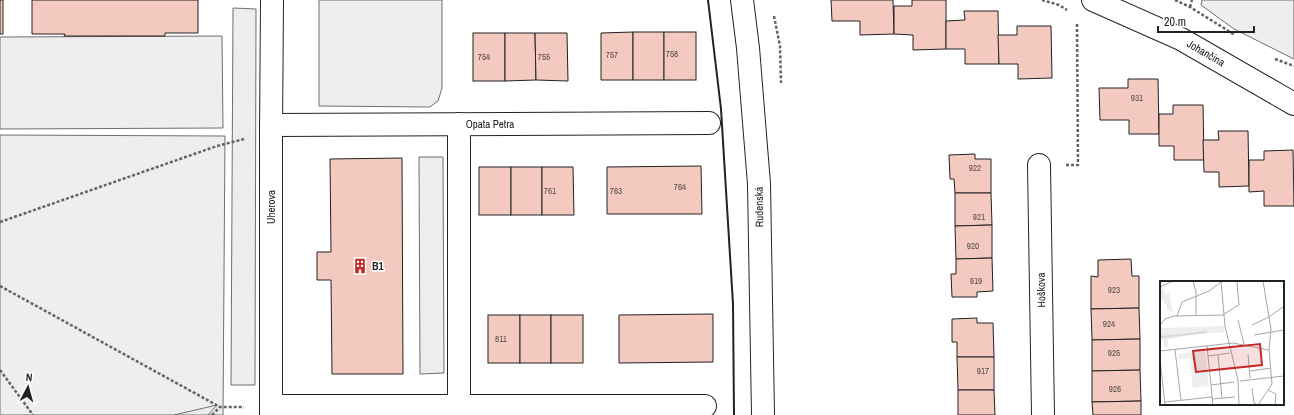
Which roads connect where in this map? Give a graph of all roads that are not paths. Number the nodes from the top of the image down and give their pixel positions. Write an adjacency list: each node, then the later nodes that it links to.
1 (272, 0): 7 (street, Uherova)
2 (742, 0): 12 (street, Rudenská)
3 (1093, 0): 4 (street, Johančina)
4 (1294, 104)
5 (710, 123): 6 (street, Opata Petra)
6 (458, 124): 7 (street, Opata Petra); 11 (street)
7 (271, 129): 10 (street, Uherova)
8 (1039, 165): 13 (street, Hoškova)
9 (705, 406): 11 (street)
10 (270, 411): 11 (street)
11 (459, 411)
12 (764, 415)
13 (1043, 415)

